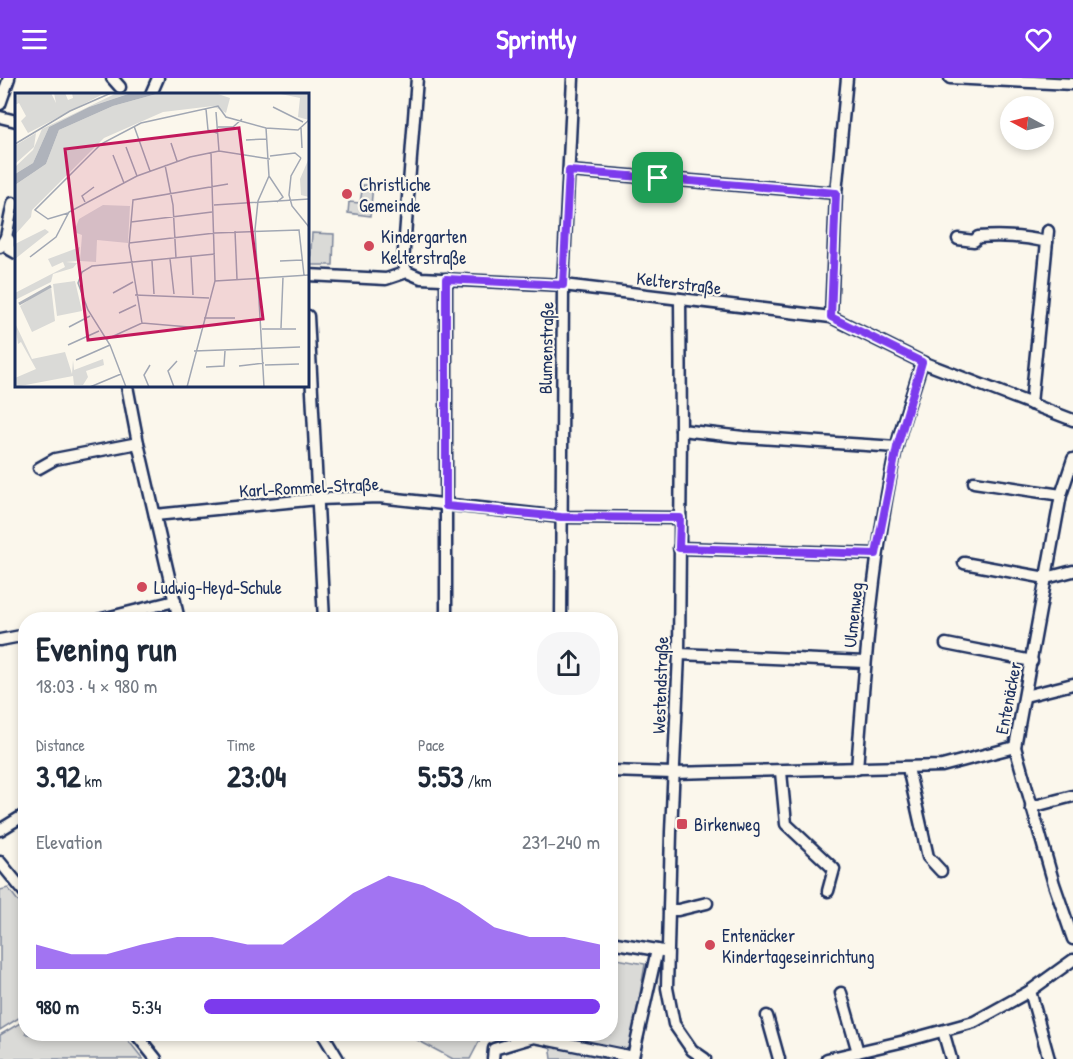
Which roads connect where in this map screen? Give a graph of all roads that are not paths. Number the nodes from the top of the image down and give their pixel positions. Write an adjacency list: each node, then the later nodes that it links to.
1 (9, 78): 11 (street)
2 (112, 78): 9 (street)
3 (158, 78): 10 (street)
4 (417, 78): 23 (street)
5 (573, 78): 14 (street, Blumenstraße)
6 (847, 78): 15 (street)
7 (950, 78): 8 (street)
8 (1073, 84)
9 (120, 87)
10 (151, 93)
11 (0, 104)
12 (0, 117): 13 (street)
13 (15, 121)
14 (569, 171): 15 (street); 26 (street, Blumenstraße)
15 (836, 193): 28 (street)
16 (0, 200): 17 (street)
17 (15, 204): 20 (street)
18 (1048, 231): 21 (street)
19 (958, 239): 21 (street)
20 (3, 242): 22 (street)
21 (1047, 242): 32 (street)
22 (15, 252)
23 (407, 272): 24 (street, Kelterstraße); 25 (street, Kelterstraße)
24 (309, 275)
25 (446, 279): 26 (street, Kelterstraße); 42 (street)
26 (563, 285): 27 (street, Kelterstraße); 44 (street, Blumenstraße)
27 (680, 299): 28 (street, Kelterstraße); 34 (street, Westendstraße)
28 (831, 317): 30 (street, Kelterstraße)
29 (309, 333): 41 (street)
30 (922, 362): 32 (street, Kelterstraße); 36 (street, Ulmenweg)
31 (127, 387): 35 (street)
32 (1031, 404): 33 (street, Kelterstraße)
33 (1073, 420)
34 (681, 430): 36 (street); 45 (street, Westendstraße)
35 (138, 443): 38 (street); 43 (street)
36 (897, 447): 47 (street, Ulmenweg)
37 (1073, 459): 40 (street, Entenäcker)
38 (39, 468)
39 (974, 482): 40 (street)
40 (1061, 495): 50 (street, Entenäcker)
41 (318, 499): 42 (street, Karl-Rommel-Straße); 43 (street, Karl-Rommel-Straße); 54 (street)
42 (446, 506): 44 (street, Karl-Rommel-Straße); 55 (street)
43 (155, 515): 51 (street)
44 (561, 517): 45 (street, Karl-Rommel-Straße); 56 (street, Blumenstraße)
45 (680, 518): 46 (street, Westendstraße)
46 (679, 548): 47 (street); 60 (street, Westendstraße)
47 (876, 554): 62 (street, Ulmenweg)
48 (964, 563): 50 (street)
49 (1073, 571): 50 (street)
50 (1046, 578): 61 (street, Entenäcker)
51 (175, 601): 52 (street); 53 (street)
52 (130, 612)
53 (177, 612)
54 (324, 612)
55 (446, 612)
56 (561, 612)
57 (18, 637): 58 (street)
58 (0, 640)
59 (946, 644): 61 (street)
60 (678, 654): 62 (street); 70 (street, Westendstraße)
61 (1032, 661): 64 (street, Entenäcker)
62 (865, 662): 67 (street, Ulmenweg)
63 (1073, 684): 64 (street)
64 (1025, 696): 65 (street, Entenäcker)
65 (1015, 747): 66 (street); 72 (street, Entenäcker)
66 (908, 768): 67 (street); 76 (street)
67 (856, 770): 69 (street)
68 (618, 771): 70 (street)
69 (781, 772): 70 (street); 78 (street)
70 (673, 773): 80 (street, Westendstraße)
71 (1073, 796): 72 (street)
72 (1031, 807): 81 (street, Entenäcker)
73 (18, 819): 74 (street)
74 (0, 830)
75 (0, 862): 77 (street)
76 (941, 871)
77 (18, 884)
78 (828, 891)
79 (706, 903): 80 (street)
80 (669, 910): 83 (street, Westendstraße)
81 (1073, 939)
82 (618, 943): 83 (street)
83 (663, 951): 92 (street); 97 (street, Westendstraße)
84 (1073, 960): 85 (street)
85 (1030, 991): 88 (street); 101 (street)
86 (841, 993): 93 (street)
87 (767, 1016): 98 (street)
88 (943, 1031): 93 (street); 100 (street)
89 (142, 1041): 94 (street)
90 (327, 1041): 95 (street)
91 (519, 1041): 96 (street)
92 (554, 1041)
93 (858, 1052): 99 (street)
94 (156, 1059)
95 (338, 1059)
96 (493, 1059)
97 (705, 1059)
98 (779, 1059)
99 (827, 1059)
100 (951, 1059)
101 (1049, 1059)

